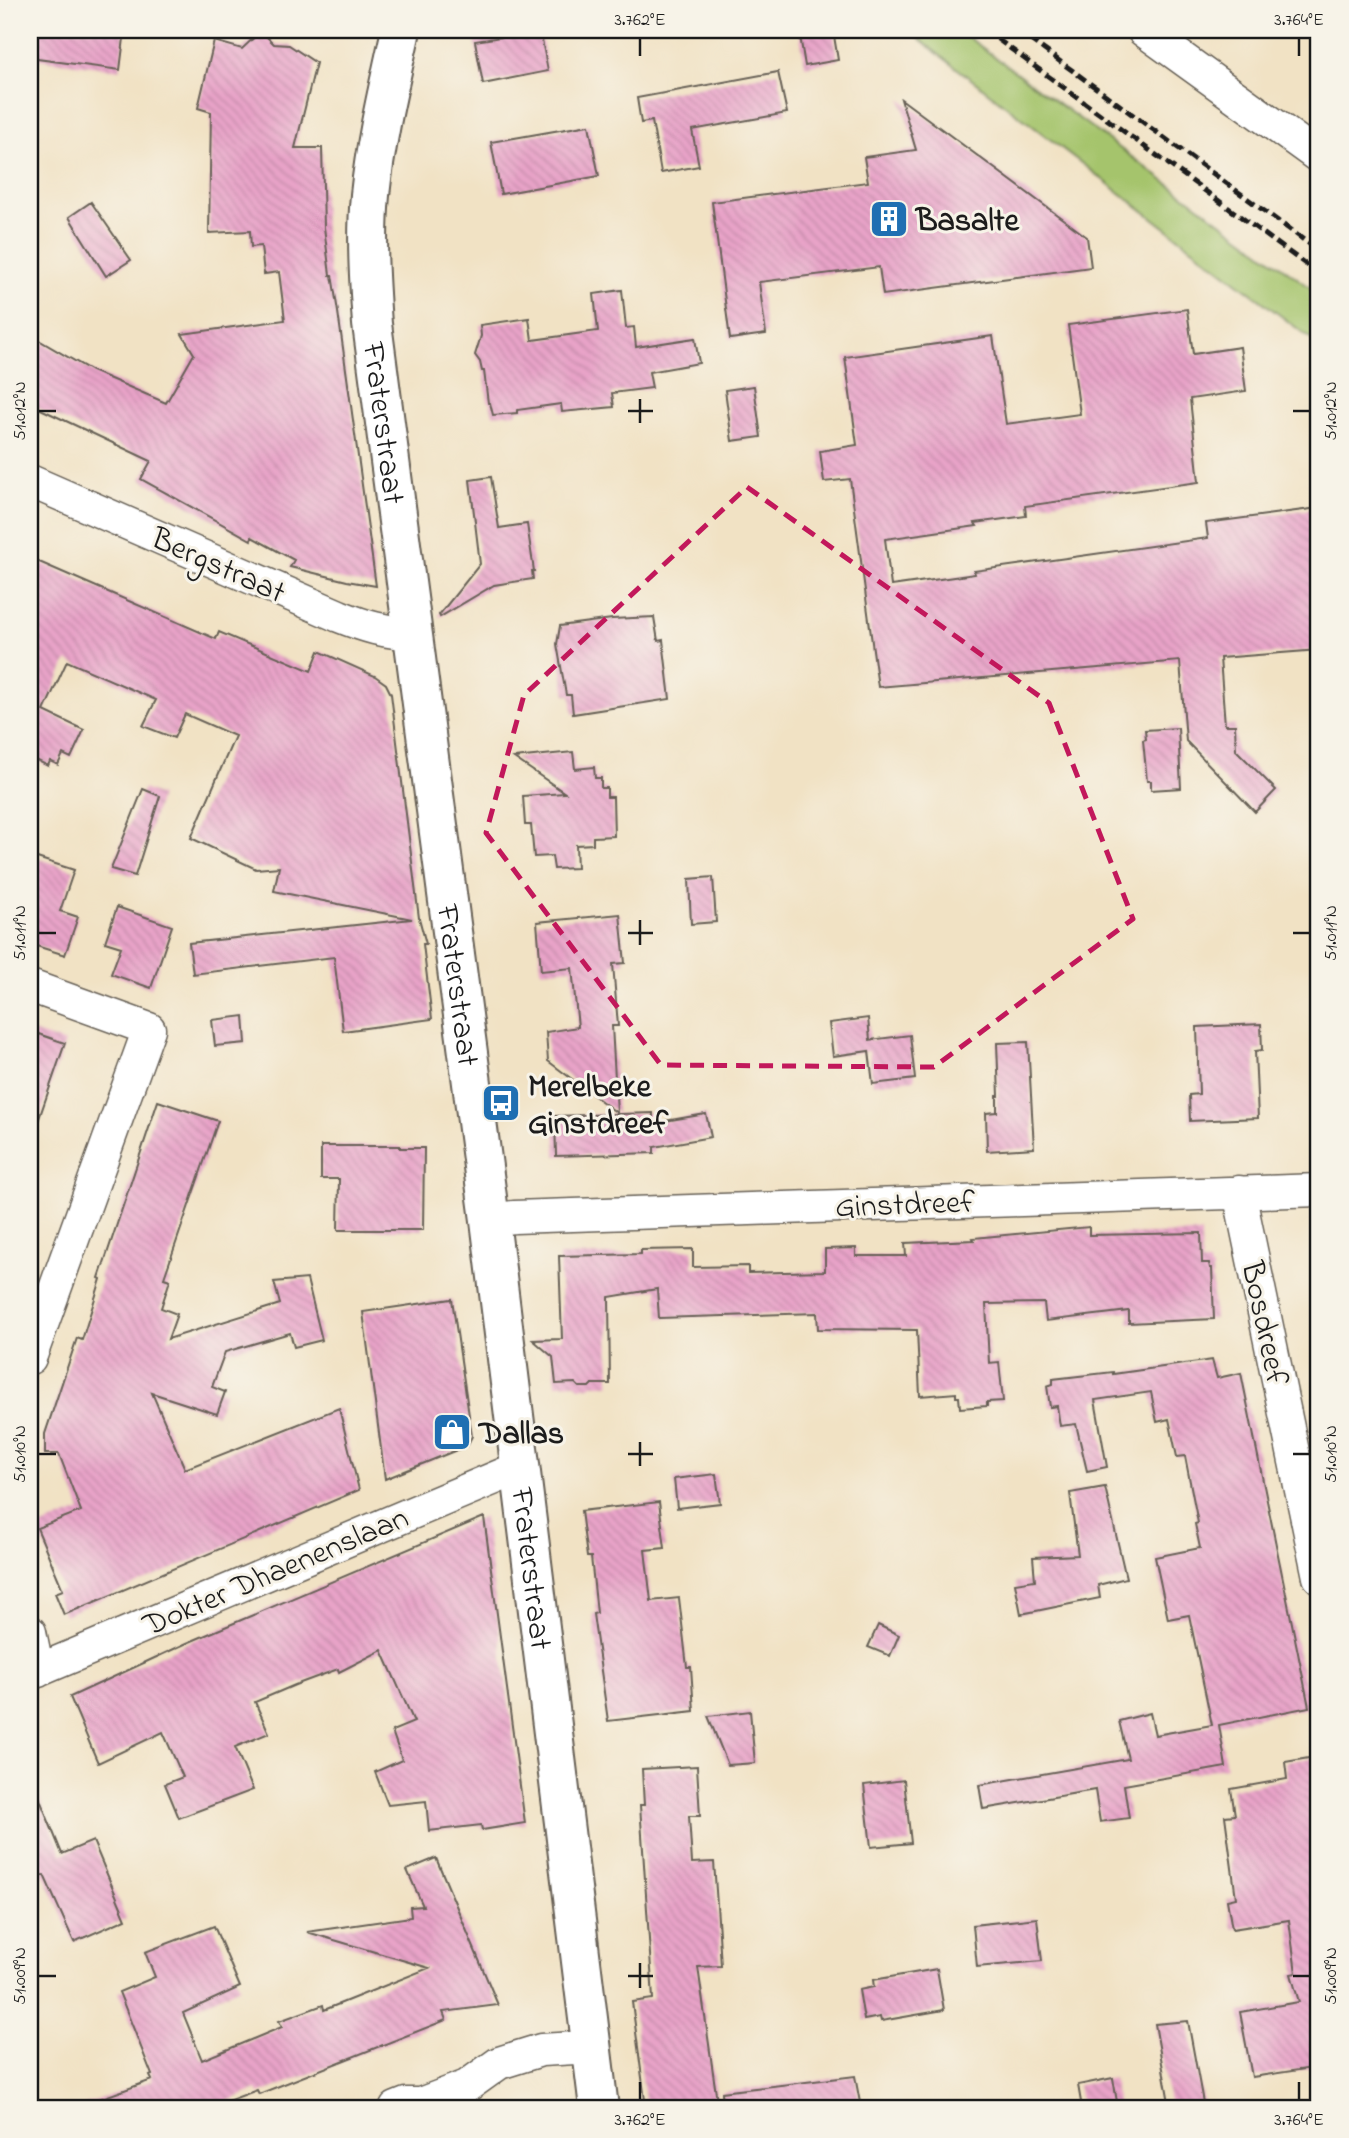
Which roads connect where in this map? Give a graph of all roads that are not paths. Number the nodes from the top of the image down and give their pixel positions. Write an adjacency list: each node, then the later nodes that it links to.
1 (401, 30): 5 (street, Fraterstraat)
2 (1143, 30): 3 (street)
3 (1319, 157)
4 (30, 481): 5 (street, Bergstraat)
5 (413, 633): 9 (street, Fraterstraat)
6 (30, 986): 10 (street)
7 (1319, 1190): 8 (street, Ginstdreef)
8 (1239, 1192): 9 (street, Ginstdreef); 12 (street, Bosdreef)
9 (490, 1220): 11 (street, Fraterstraat)
10 (30, 1358)
11 (521, 1467): 14 (street, Dokter Dhaenenslaan); 15 (street, Fraterstraat)
12 (1319, 1577)
13 (30, 1632): 14 (street)
14 (34, 1672)
15 (592, 2047): 16 (street); 17 (street, Fraterstraat)
16 (396, 2108)
17 (599, 2108)

